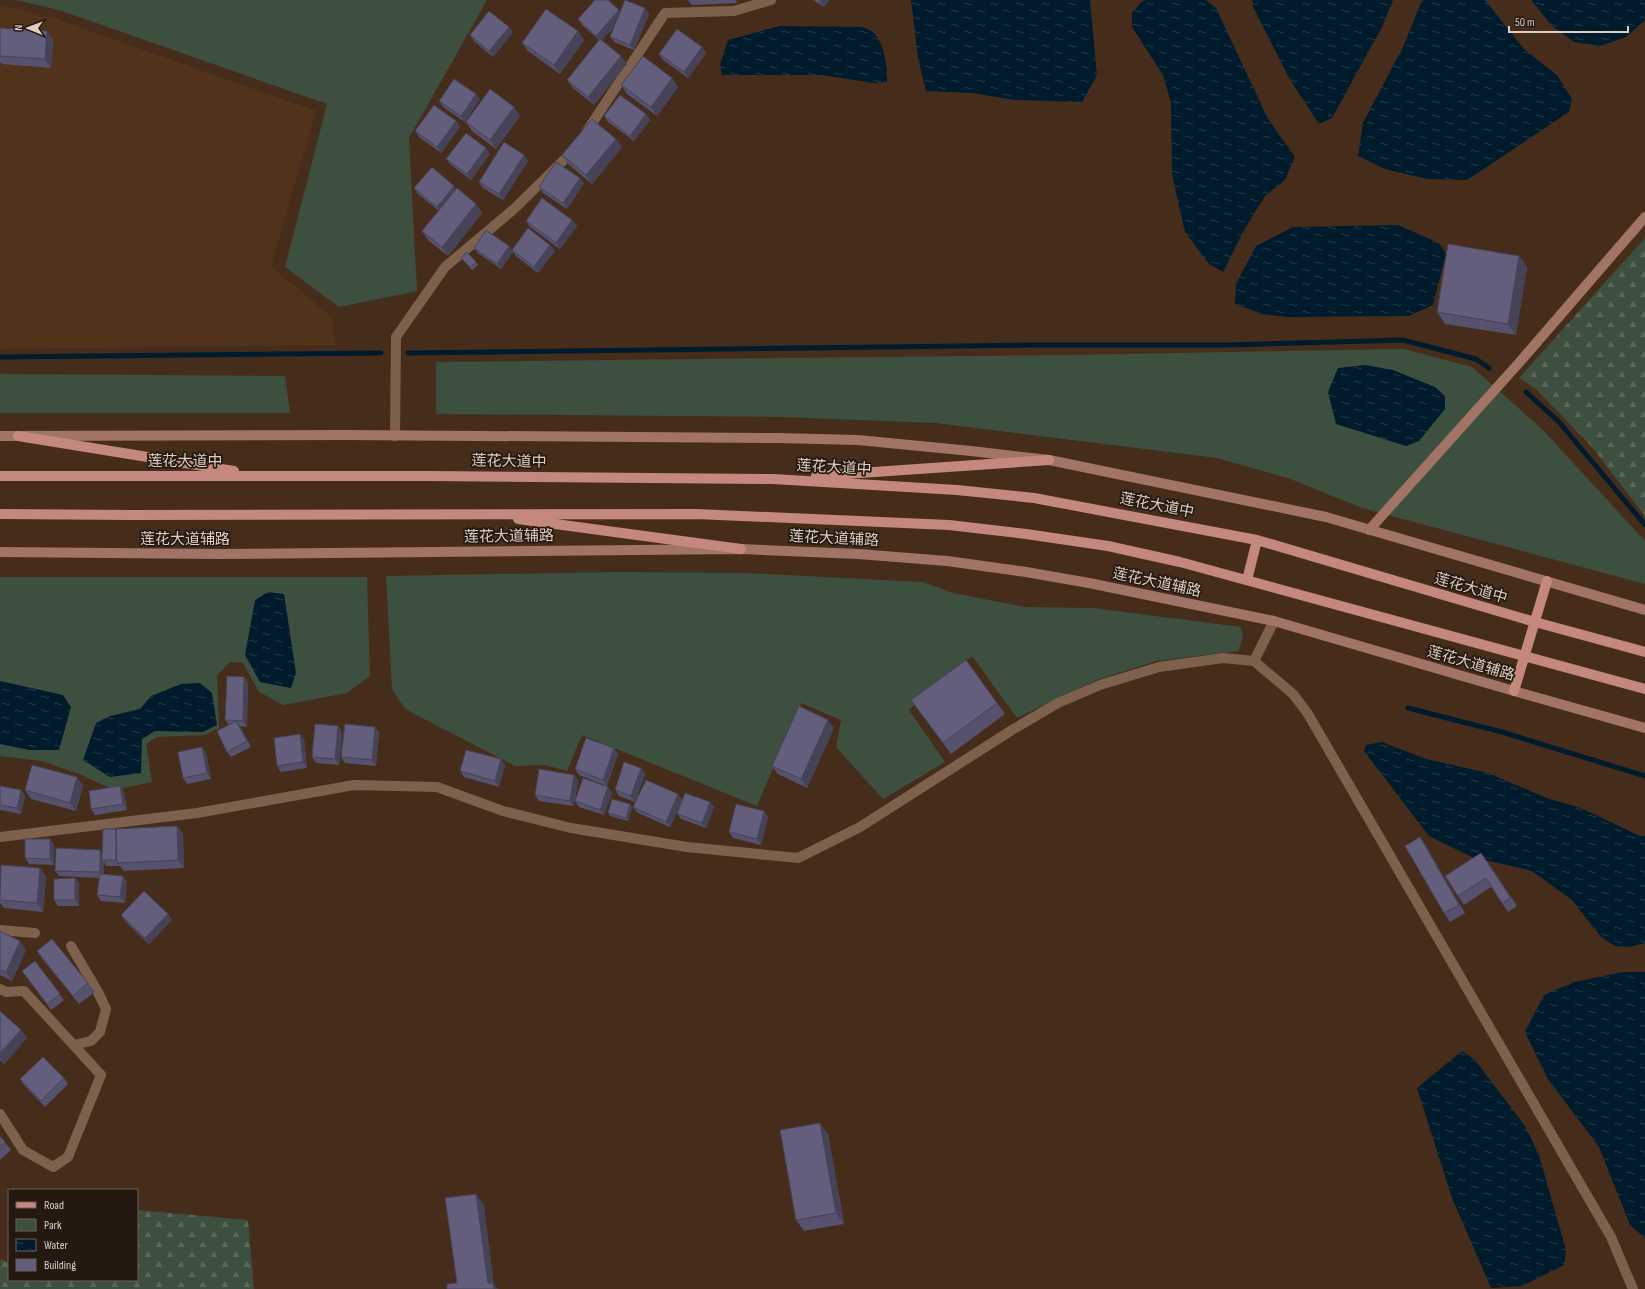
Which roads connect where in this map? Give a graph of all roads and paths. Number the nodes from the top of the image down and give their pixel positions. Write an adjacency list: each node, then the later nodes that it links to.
1 (770, 0): 5 (street)
2 (1645, 217): 12 (street)
3 (0, 436): 4 (street)
4 (18, 436): 5 (street); 8 (main road)
5 (395, 436): 6 (street)
6 (1049, 460): 9 (main road); 12 (street)
7 (0, 476): 8 (main road, 莲花大道中)
8 (266, 477): 9 (main road, 莲花大道中)
9 (773, 479): 13 (main road, 莲花大道中)
10 (0, 514): 11 (main road)
11 (480, 514): 14 (main road); 16 (main road)
12 (1369, 530): 17 (street)
13 (1257, 540): 16 (main road); 20 (main road, 莲花大道中)
14 (740, 549): 15 (street, 莲花大道辅路); 19 (street, 莲花大道辅路)
15 (0, 552)
16 (1247, 580): 22 (main road)
17 (1546, 581): 18 (street); 20 (main road)
18 (1645, 610)
19 (1274, 621): 23 (street); 25 (street, 莲花大道辅路)
20 (1535, 622): 21 (main road, 莲花大道中); 22 (main road)
21 (1645, 652)
22 (1525, 656): 24 (main road); 25 (main road)
23 (1254, 661): 27 (street); 34 (street)
24 (1645, 689)
25 (1514, 691): 26 (street, 莲花大道辅路)
26 (1645, 728)
27 (0, 837)
28 (0, 930): 29 (street)
29 (35, 933)
30 (71, 946): 32 (street)
31 (0, 989): 32 (street)
32 (74, 1046): 33 (street)
33 (0, 1114)
34 (1632, 1289)

